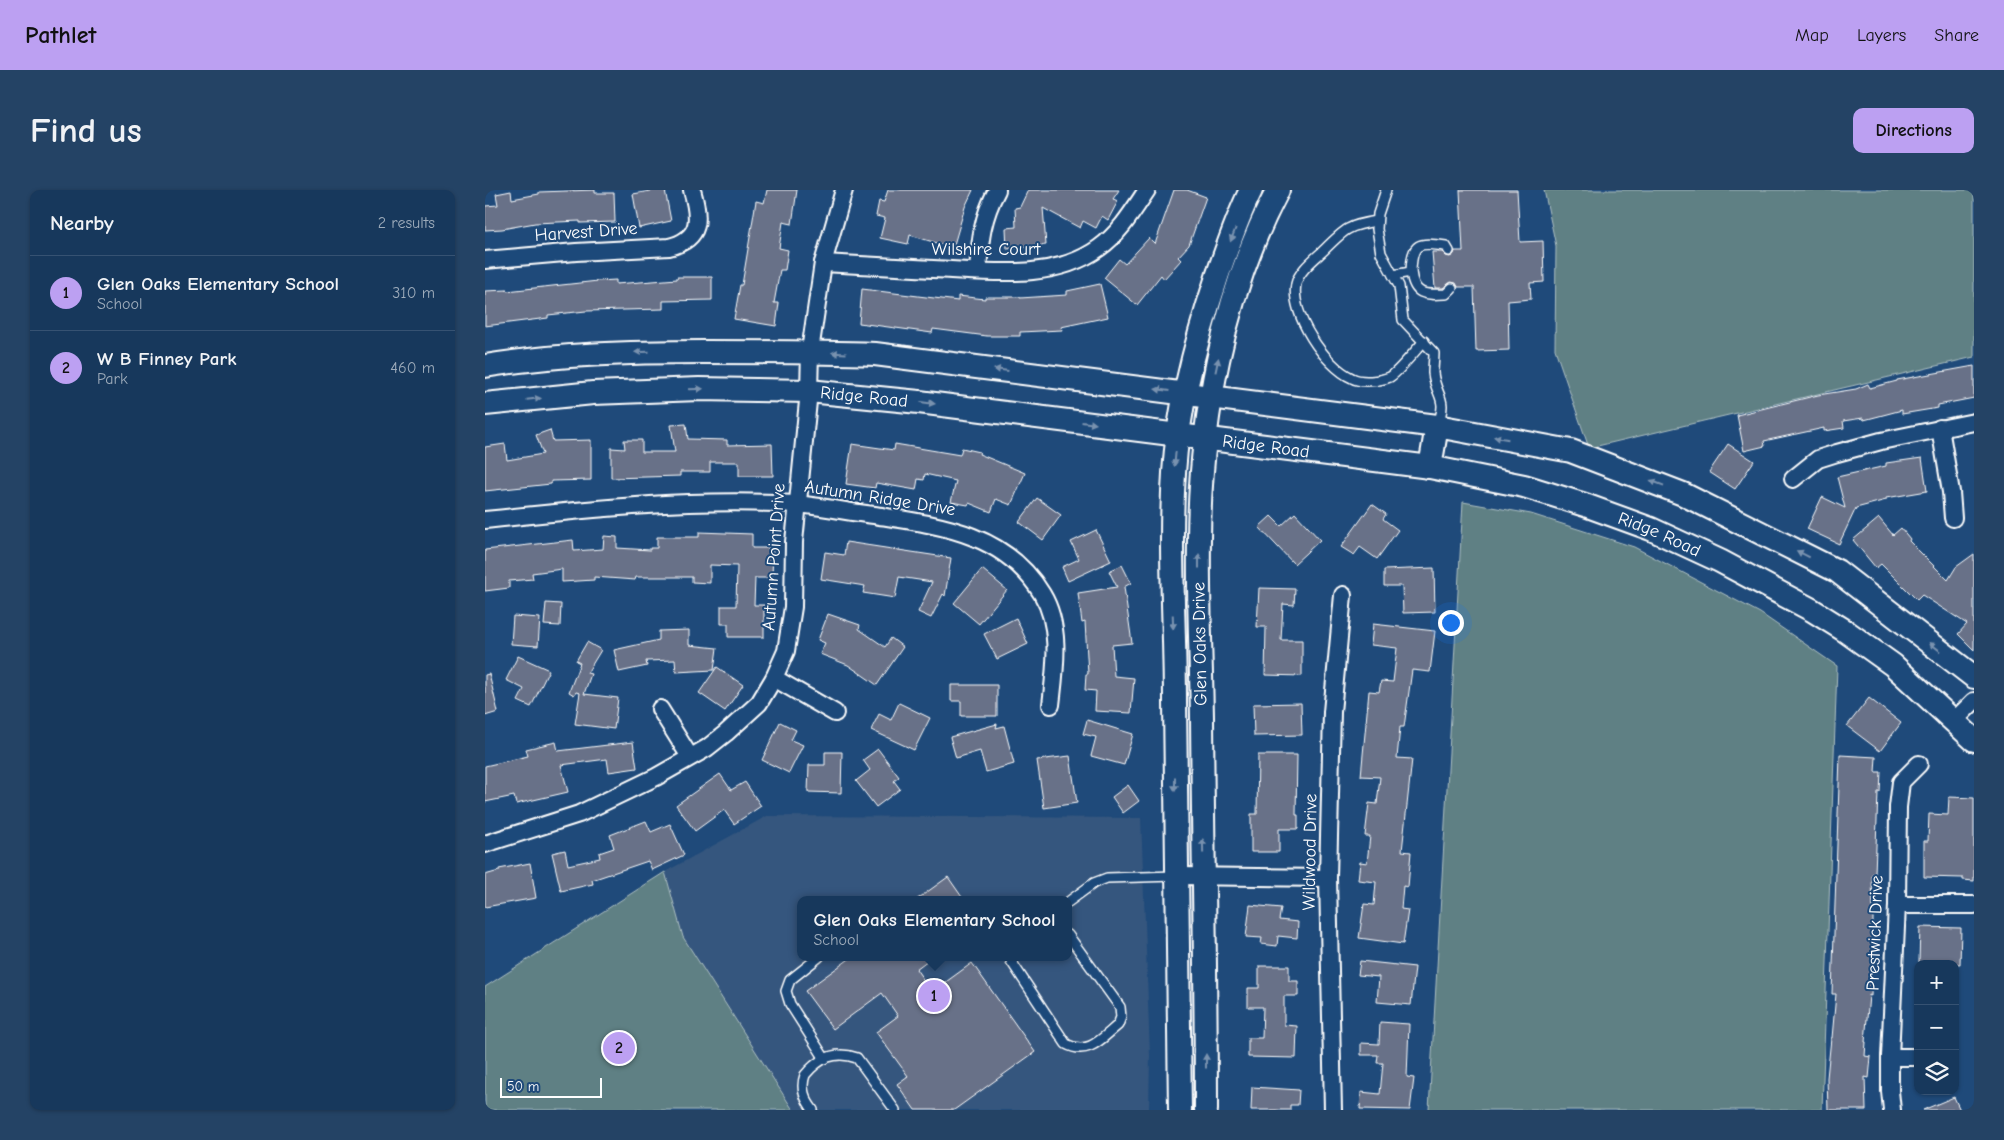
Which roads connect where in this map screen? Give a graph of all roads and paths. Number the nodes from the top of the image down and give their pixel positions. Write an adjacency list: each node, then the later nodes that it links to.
1 (692, 190): 10 (street, Harvest Drive)
2 (844, 190): 11 (street, Autumn Point Drive)
3 (997, 190): 12 (street)
4 (1147, 190): 12 (street, Wilshire Court)
5 (1251, 190): 20 (main road, Glen Oaks Drive, one-way to 20)
6 (1278, 190): 21 (main road, Glen Oaks Drive, one-way to 6)
7 (1386, 190): 8 (lane)
8 (1377, 221): 14 (lane); 16 (lane)
9 (1449, 251): 13 (lane)
10 (485, 260)
11 (823, 263): 12 (street, Wilshire Court); 17 (street, Autumn Point Drive)
12 (978, 271)
13 (1411, 272): 14 (lane); 15 (lane)
14 (1393, 275): 16 (lane)
15 (1452, 288)
16 (1425, 341): 24 (lane)
17 (810, 351): 18 (main road, one-way to 18); 19 (street, Autumn Point Drive); 20 (main road, one-way to 17)
18 (485, 366)
19 (809, 392): 22 (main road, Ridge Road, one-way to 19); 26 (main road, Ridge Road, one-way to 26); 30 (street, Autumn Point Drive)
20 (1186, 393): 21 (main road); 26 (main road, Glen Oaks Drive)
21 (1210, 397): 24 (main road); 27 (main road, Glen Oaks Drive)
22 (485, 404)
23 (1974, 422): 25 (street)
24 (1437, 426): 28 (main road); 34 (main road, one-way to 24)
25 (1940, 428): 29 (street); 31 (street)
26 (1178, 434): 27 (main road, Ridge Road); 45 (main road, Glen Oaks Drive, one-way to 45)
27 (1205, 439): 28 (main road, Ridge Road); 46 (main road, Glen Oaks Drive, one-way to 27)
28 (1430, 467): 40 (main road, Ridge Road)
29 (1793, 479)
30 (796, 504): 32 (street, Autumn Ridge Drive); 35 (street, Autumn Point Drive); 37 (street, Autumn Ridge Drive)
31 (1953, 518)
32 (485, 520)
33 (1343, 595): 47 (street, Wildwood Drive)
34 (1974, 677)
35 (774, 678): 39 (street); 42 (street, Autumn Point Drive)
36 (1974, 701): 40 (street)
37 (1051, 705)
38 (660, 709): 42 (street)
39 (835, 713)
40 (1954, 721): 41 (main road, Ridge Road)
41 (1974, 740)
42 (690, 757): 44 (street, Autumn Point Drive)
43 (1919, 764): 50 (street, Prestwick Drive)
44 (485, 844)
45 (1177, 876): 46 (street); 48 (lane); 59 (main road, Glen Oaks Drive)
46 (1204, 876): 47 (street); 60 (main road, Glen Oaks Drive, one-way to 46)
47 (1328, 878): 61 (street, Wildwood Drive)
48 (1072, 899)
49 (1974, 904): 50 (street)
50 (1897, 905): 54 (street, Prestwick Drive)
51 (1072, 941): 53 (lane)
52 (814, 961): 56 (lane)
53 (1011, 961)
54 (1890, 1057): 55 (street); 62 (street, Prestwick Drive)
55 (1914, 1057)
56 (825, 1060): 57 (lane); 58 (lane)
57 (813, 1110)
58 (895, 1110)
59 (1180, 1110)
60 (1206, 1110)
61 (1333, 1110)
62 (1892, 1110)

